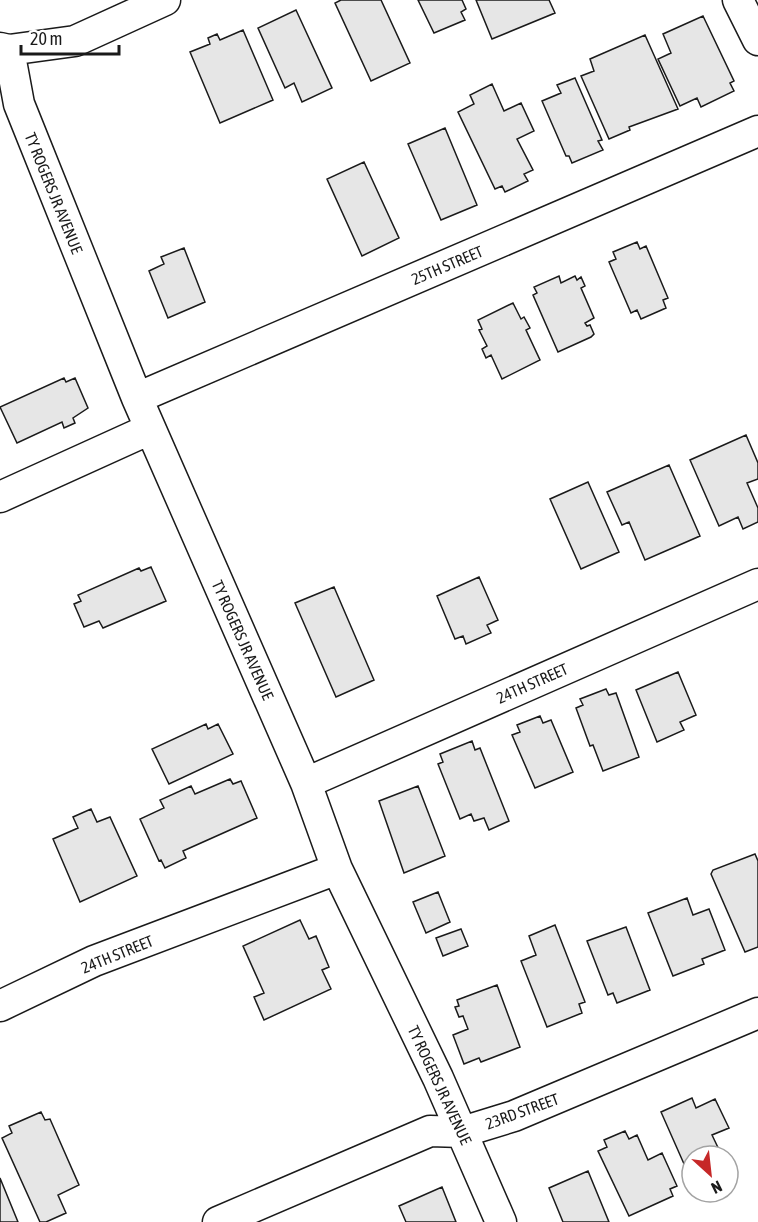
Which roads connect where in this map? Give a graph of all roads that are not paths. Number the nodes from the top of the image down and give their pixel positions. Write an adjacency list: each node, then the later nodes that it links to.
1 (165, 0): 4 (street)
2 (738, 0): 3 (street)
3 (758, 40)
4 (5, 49): 6 (street, TY ROGERS JR AVENUE)
5 (758, 131): 6 (street, 25TH STREET)
6 (136, 398): 7 (street, TY ROGERS JR AVENUE)
7 (150, 429): 8 (street); 10 (street, TY ROGERS JR AVENUE)
8 (0, 497)
9 (758, 584): 10 (street, 24TH STREET)
10 (306, 783): 11 (street, TY ROGERS JR AVENUE)
11 (337, 869): 12 (street, 24TH STREET); 14 (street, TY ROGERS JR AVENUE)
12 (0, 1006)
13 (758, 1013): 14 (street, 23RD STREET)
14 (462, 1132): 15 (street, 23RD STREET); 16 (street, TY ROGERS JR AVENUE)
15 (218, 1222)
16 (501, 1222)

